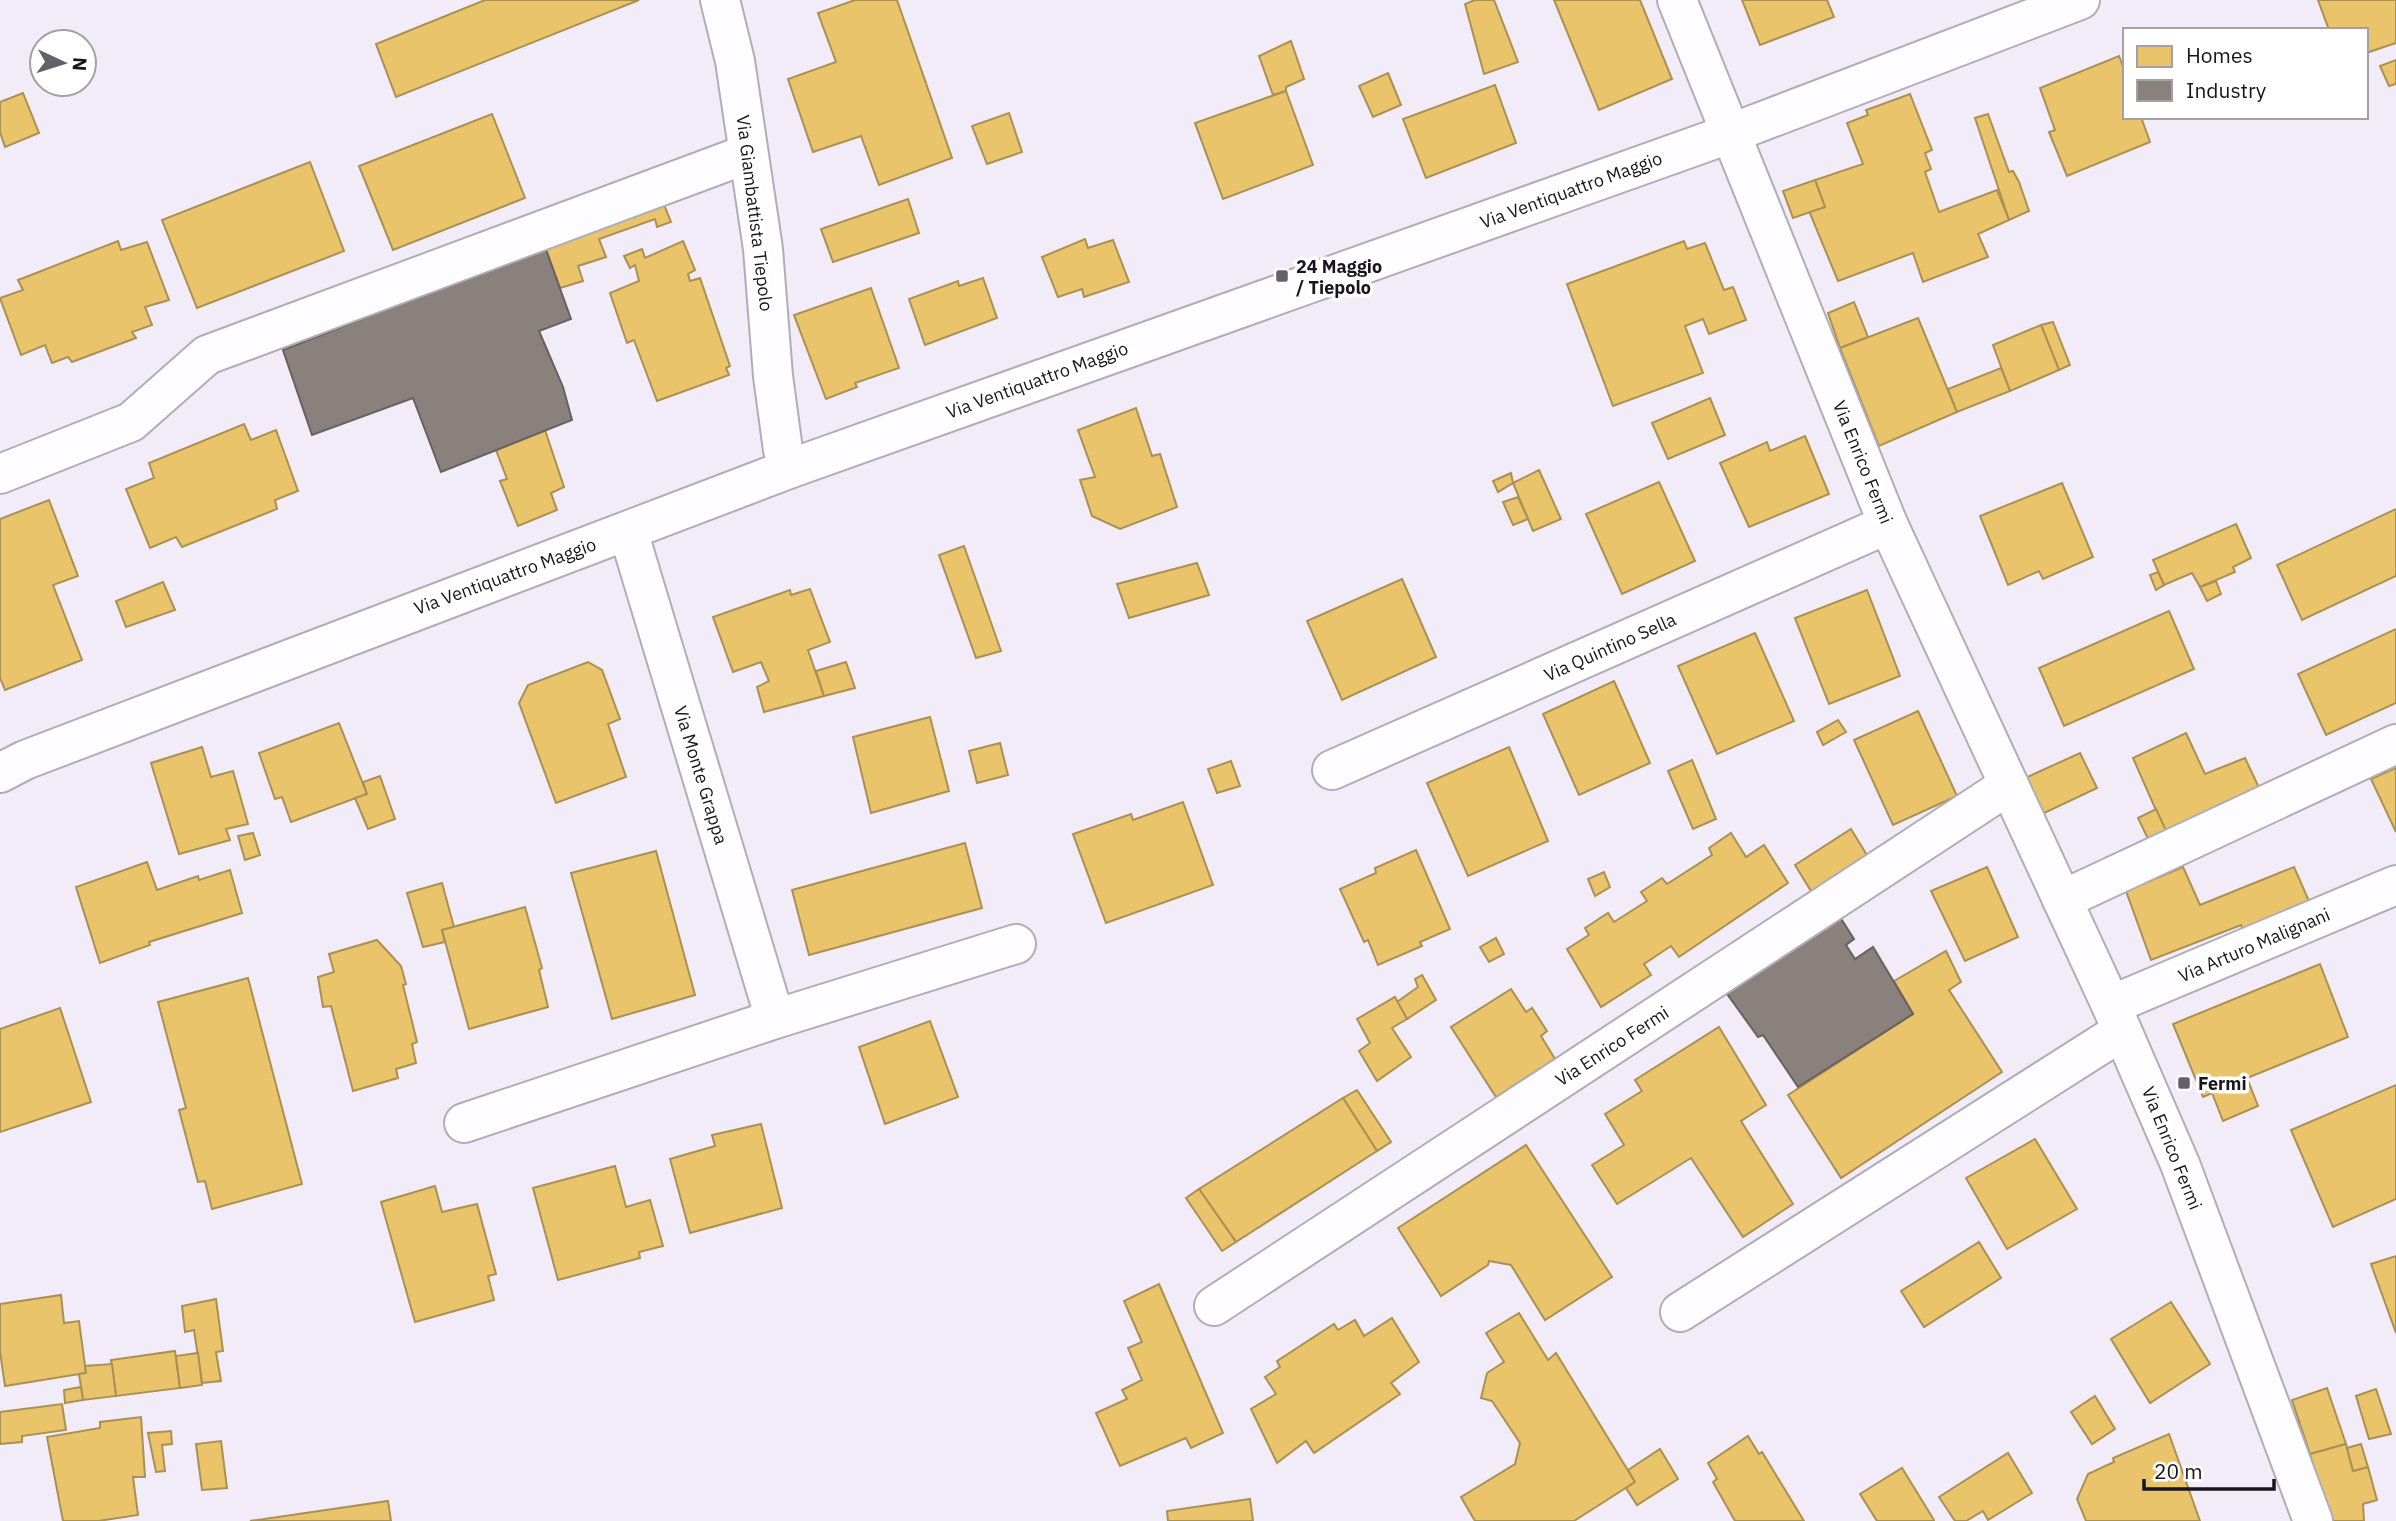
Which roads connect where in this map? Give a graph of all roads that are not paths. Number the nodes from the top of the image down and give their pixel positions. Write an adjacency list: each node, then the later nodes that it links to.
1 (720, 0): 5 (street, Via Giambattista Tiepolo)
2 (1677, 0): 4 (street, Via Enrico Fermi)
3 (2080, 0): 4 (street, Via Ventiquattro Maggio)
4 (1729, 134): 6 (street, Via Ventiquattro Maggio); 8 (street, Via Enrico Fermi)
5 (747, 154): 6 (street, Via Giambattista Tiepolo); 7 (street)
6 (789, 469): 9 (street, Via Ventiquattro Maggio)
7 (0, 474)
8 (1888, 524): 11 (street, Via Quintino Sella); 13 (street, Via Enrico Fermi)
9 (628, 531): 12 (street, Via Ventiquattro Maggio); 18 (street, Via Monte Grappa)
10 (2396, 744): 15 (street)
11 (1332, 770)
12 (0, 773)
13 (2009, 785): 15 (street, Via Enrico Fermi); 20 (street, Via Enrico Fermi)
14 (2396, 885): 17 (street, Via Arturo Malignani)
15 (2062, 900): 17 (street, Via Enrico Fermi)
16 (1016, 944): 18 (street)
17 (2117, 1018): 21 (street, Via Arturo Malignani); 22 (street, Via Enrico Fermi)
18 (775, 1019): 19 (street)
19 (464, 1123)
20 (1214, 1306)
21 (1680, 1312)
22 (2313, 1521)

